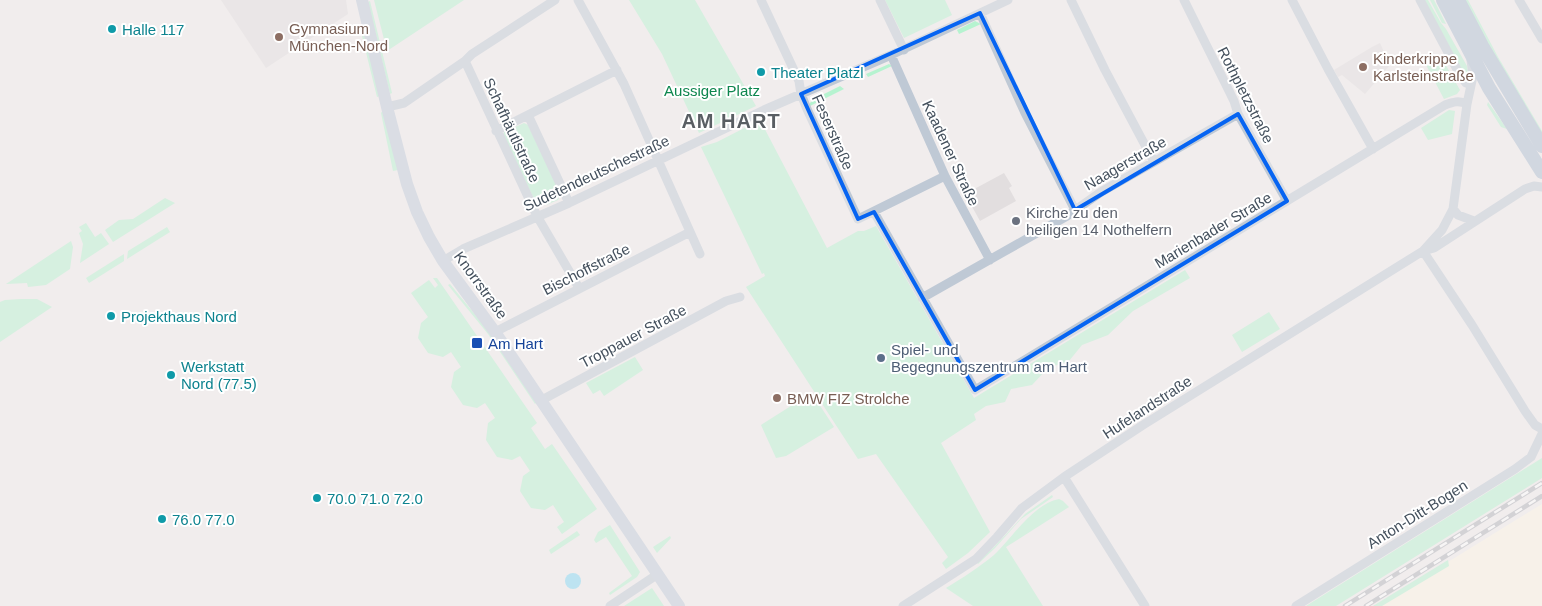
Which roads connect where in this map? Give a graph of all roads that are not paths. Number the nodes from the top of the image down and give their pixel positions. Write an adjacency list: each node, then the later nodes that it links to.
1 (362, 0): 24 (street, Knorrstraße)
2 (555, 0): 19 (street)
3 (578, 0): 20 (street)
4 (761, 0): 22 (street, Feserstraße)
5 (880, 0): 16 (street)
6 (1008, 0): 14 (street, Sudetendeutschestraße)
7 (1071, 0): 31 (street)
8 (1184, 0): 25 (street, Rothpletzstraße)
9 (1292, 0): 29 (street)
10 (1420, 0): 21 (street)
11 (1443, 0): 17 (main road)
12 (1458, 0): 28 (main road)
13 (1519, 0): 15 (street)
14 (980, 14): 16 (street, Sudetendeutschestraße); 38 (street)
15 (1542, 39)
16 (904, 50): 18 (street, Sudetendeutschestraße)
17 (1471, 53): 21 (street, Hufelandstraße); 32 (main road)
18 (891, 55): 22 (street, Sudetendeutschestraße); 33 (street, Kaadener Straße)
19 (465, 61): 24 (street); 27 (street, Schafhäutlstraße)
20 (617, 70): 26 (street); 30 (street)
21 (1472, 84): 23 (street, Hufelandstraße)
22 (801, 94): 30 (street, Sudetendeutschestraße); 39 (street, Feserstraße)
23 (1467, 104): 29 (street, Marienbader Straße); 37 (street, Hufelandstraße)
24 (387, 108): 46 (street, Knorrstraße)
25 (1238, 114): 31 (street, Naagerstraße); 35 (street, Rothpletzstraße)
26 (528, 115): 27 (street); 36 (street)
27 (496, 130): 40 (street, Schafhäutlstraße)
28 (1542, 146)
29 (1373, 149): 35 (street, Marienbader Straße)
30 (658, 160): 36 (street, Sudetendeutschestraße); 42 (street)
31 (1154, 162): 38 (street, Naagerstraße)
32 (1542, 172)
33 (945, 176): 39 (street); 45 (street, Kaadener Straße)
34 (1542, 187): 41 (street, Hufelandstraße)
35 (1288, 201): 49 (street, Marienbader Straße)
36 (569, 203): 40 (street, Sudetendeutschestraße)
37 (1453, 209): 41 (street); 43 (street, Hufelandstraße)
38 (1075, 210): 45 (street, Naagerstraße)
39 (874, 212): 49 (street)
40 (537, 216): 46 (street, Sudetendeutschestraße); 47 (street, Schafhäutlstraße)
41 (1474, 221): 43 (street, Hufelandstraße)
42 (690, 232): 44 (street); 47 (street, Bischoffstraße)
43 (1423, 251): 52 (street); 54 (street, Hufelandstraße)
44 (700, 254)
45 (990, 260): 49 (street, Naagerstraße)
46 (443, 261): 50 (street, Knorrstraße)
47 (579, 288): 50 (street, Bischoffstraße)
48 (740, 297): 51 (street, Troppauer Straße)
49 (922, 298)
50 (495, 332): 51 (street, Knorrstraße)
51 (540, 400): 55 (street, Knorrstraße)
52 (1542, 429)
53 (1542, 434): 60 (street, Anton-Ditt-Bogen)
54 (1064, 477): 58 (street, Hufelandstraße); 59 (street)
55 (658, 574): 56 (street); 57 (street, Knorrstraße)
56 (610, 606)
57 (679, 606)
58 (903, 606)
59 (1145, 606)
60 (1296, 606)

